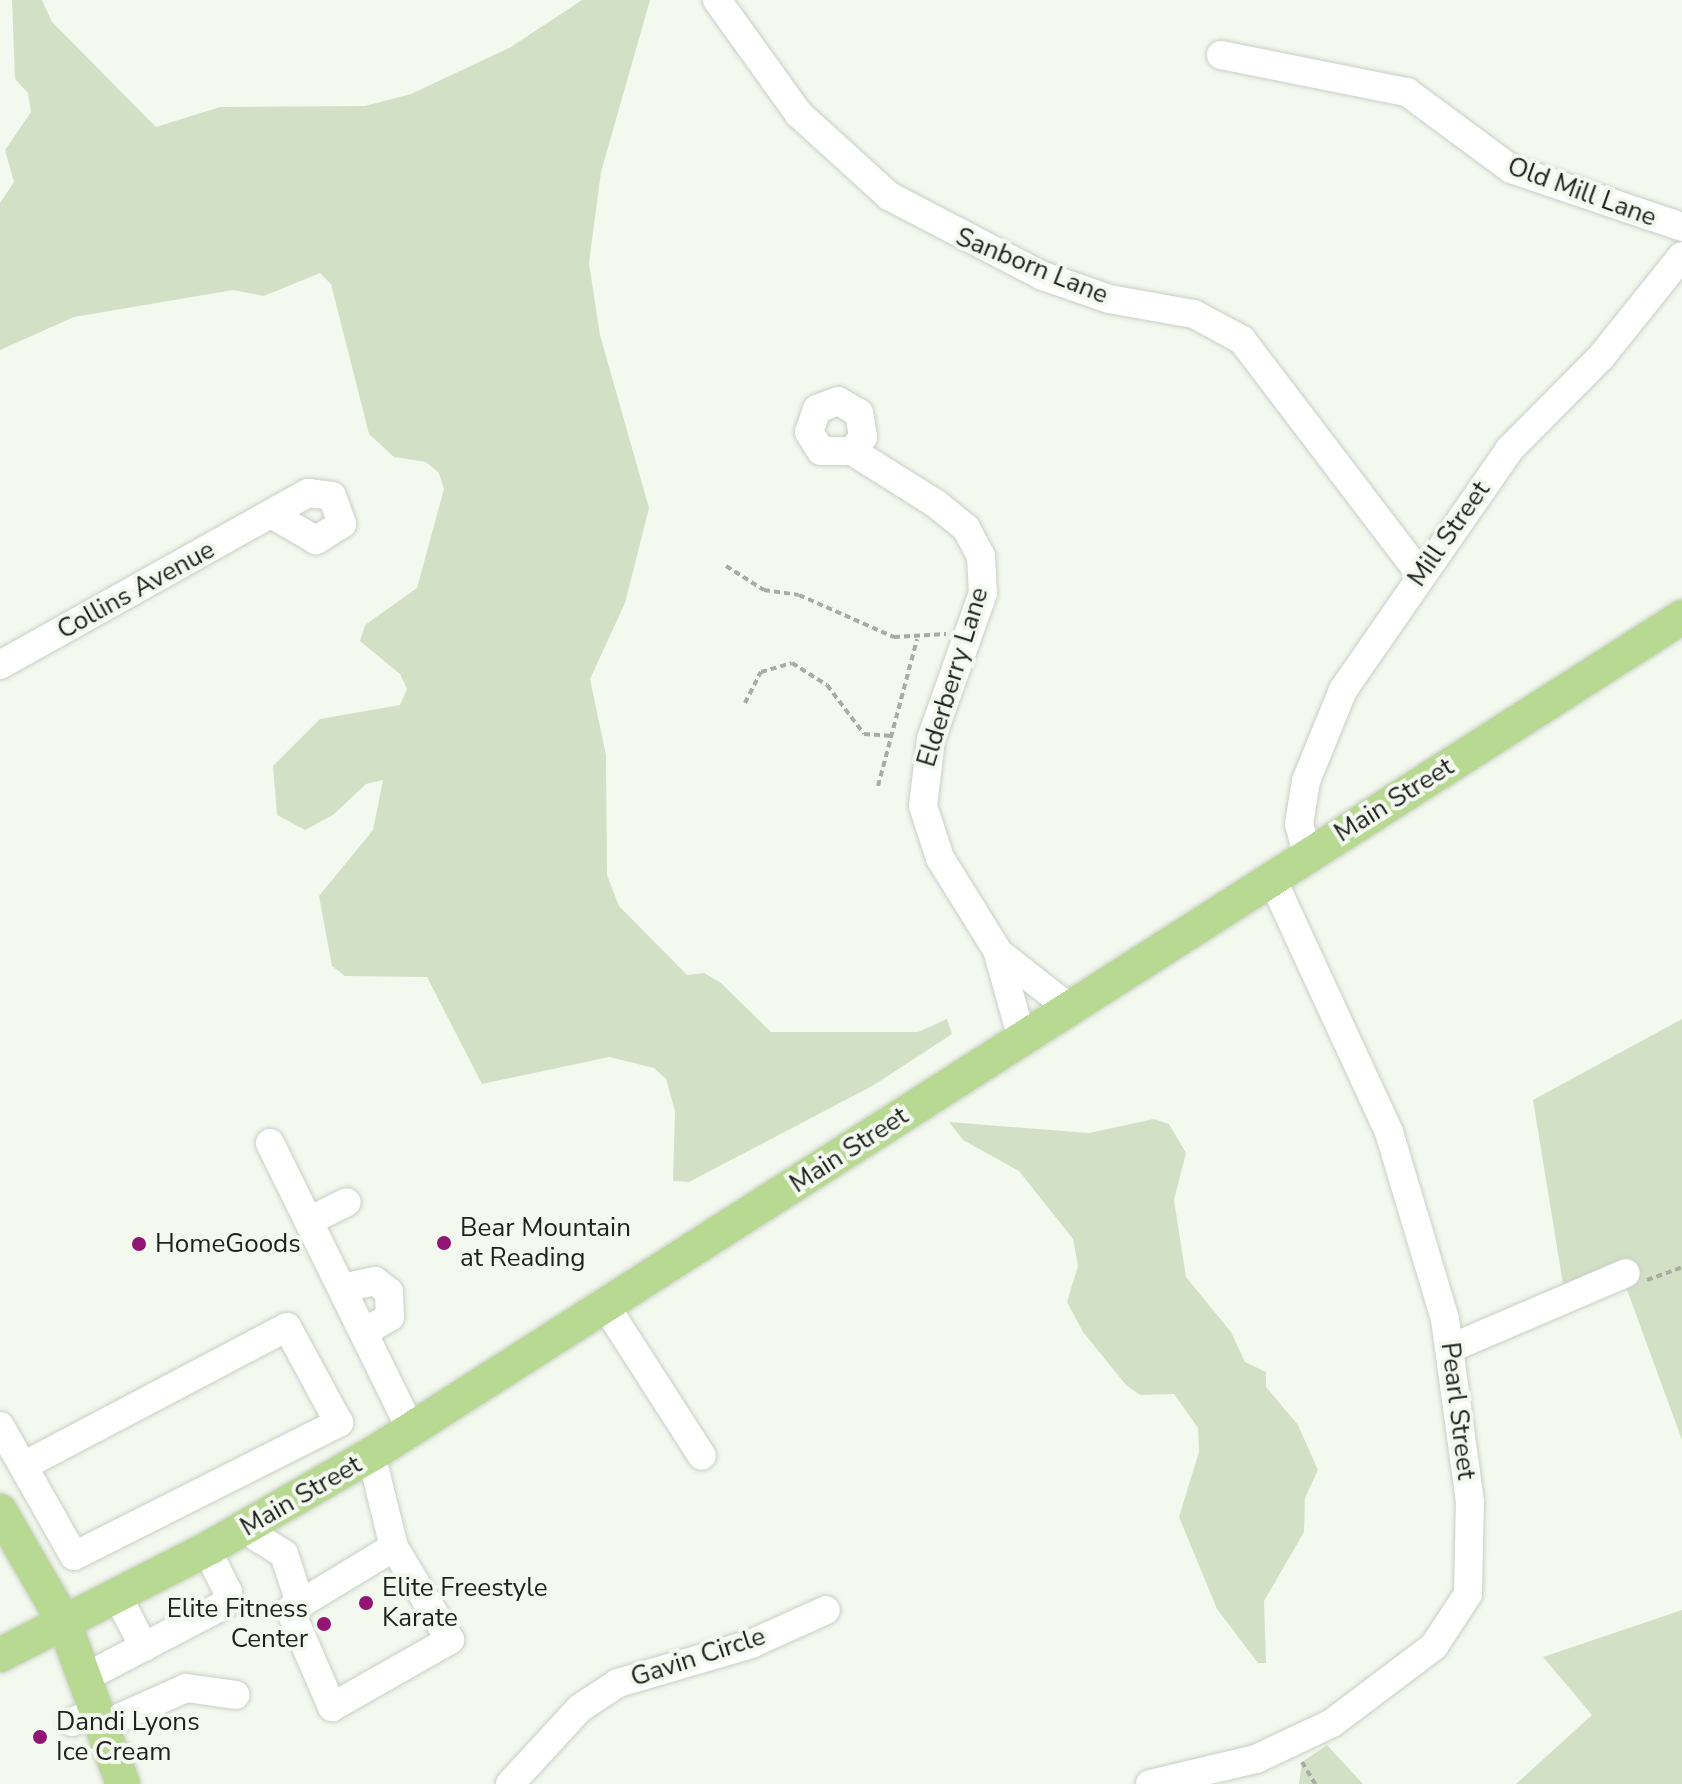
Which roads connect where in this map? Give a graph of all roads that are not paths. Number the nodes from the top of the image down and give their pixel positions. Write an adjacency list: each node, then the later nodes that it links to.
1 (717, 0): 7 (street, Sanborn Lane)
2 (1221, 55): 3 (street, Old Mill Lane)
3 (1682, 227)
4 (1682, 256): 7 (street, Mill Street)
5 (852, 451): 12 (street, Elderberry Lane)
6 (271, 514): 9 (street, Collins Avenue)
7 (1420, 574): 10 (street, Mill Street)
8 (1682, 617): 10 (main road, Main Street)
9 (0, 665)
10 (1307, 855): 11 (main road, Main Street)
11 (1271, 877): 13 (main road, Main Street); 22 (street, Pearl Street)
12 (997, 950): 13 (street, Elderberry Lane); 14 (street, Elderberry Lane)
13 (1069, 1008): 14 (main road, Main Street)
14 (1022, 1039): 20 (main road, Main Street)
15 (270, 1143): 17 (street)
16 (347, 1202): 17 (street)
17 (309, 1221): 19 (street)
18 (1633, 1278): 22 (street)
19 (342, 1288): 21 (street); 21 (street)
20 (605, 1305): 24 (main road, Main Street); 26 (street)
21 (364, 1332): 24 (street)
22 (1451, 1348): 43 (street, Pearl Street)
23 (0, 1426): 27 (street)
24 (411, 1429): 25 (main road, Main Street)
25 (371, 1454): 28 (main road, Main Street); 30 (street)
26 (702, 1456)
27 (23, 1466): 27 (street)
28 (244, 1529): 31 (main road, Main Street); 33 (street)
29 (6, 1533): 35 (main road)
30 (394, 1547): 33 (street); 33 (street)
31 (207, 1550): 32 (main road, Main Street); 37 (street)
32 (117, 1595): 35 (main road, Main Street); 37 (street)
33 (300, 1603)
34 (826, 1610): 42 (street, Gavin Circle)
35 (64, 1622): 36 (main road, Main Street); 38 (main road)
36 (3, 1646)
37 (144, 1647): 38 (street)
38 (86, 1677): 40 (main road)
39 (236, 1695): 40 (street)
40 (91, 1719): 41 (main road)
41 (123, 1784)
42 (510, 1784)
43 (1150, 1784)

